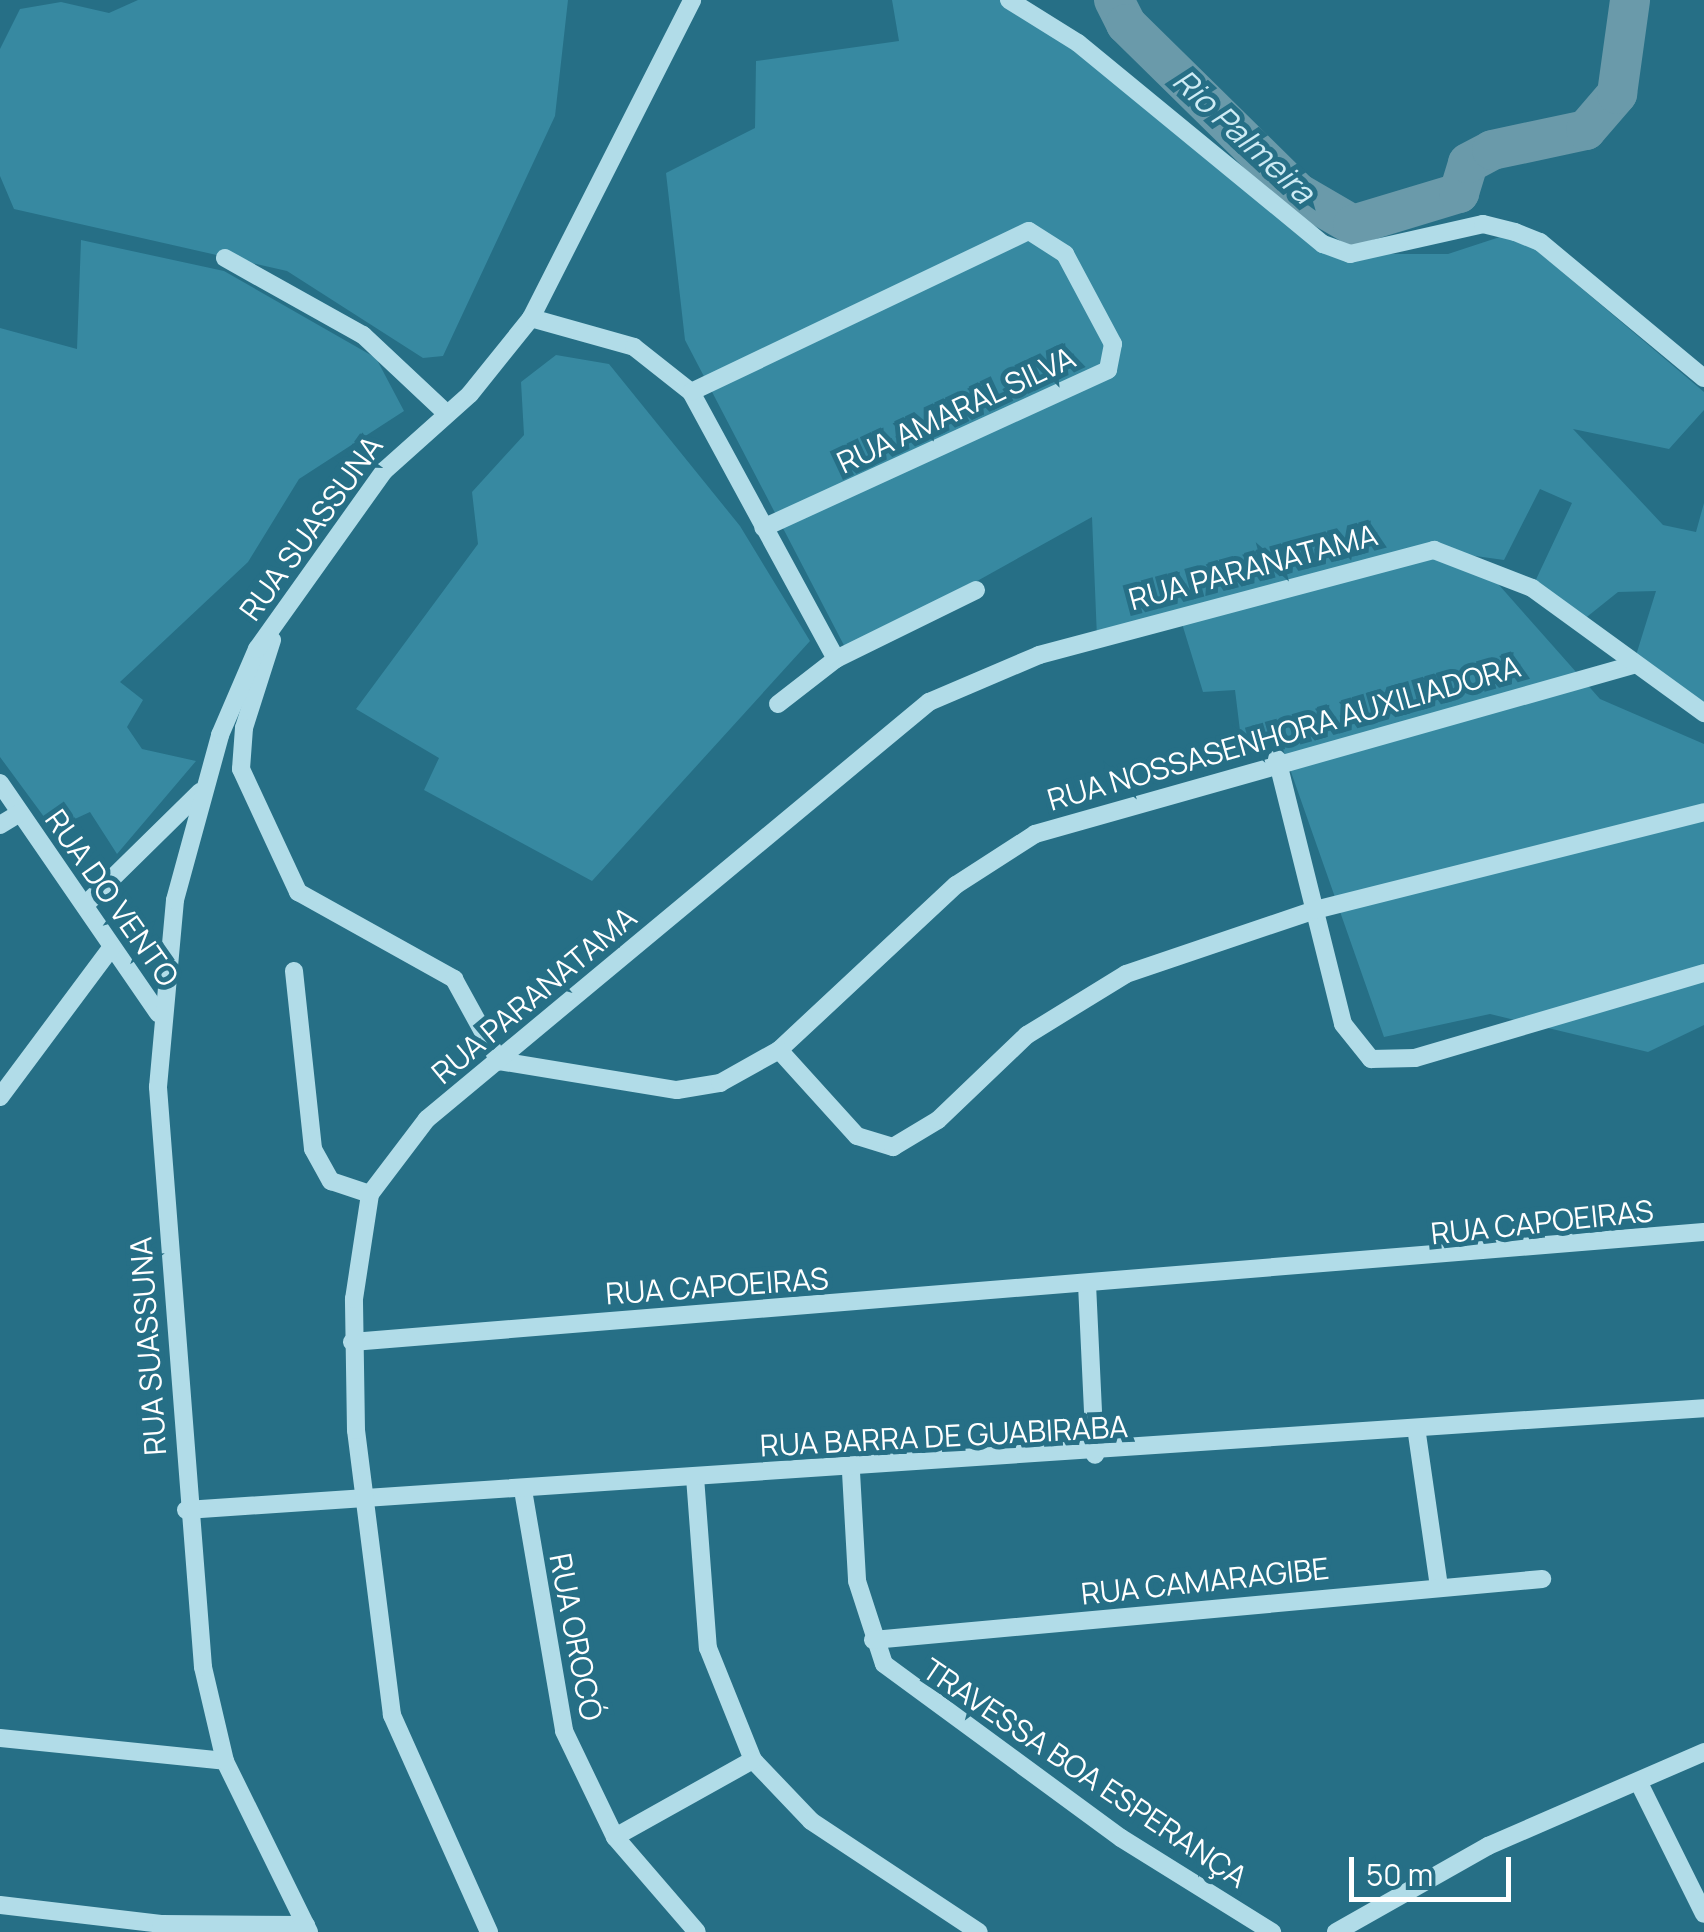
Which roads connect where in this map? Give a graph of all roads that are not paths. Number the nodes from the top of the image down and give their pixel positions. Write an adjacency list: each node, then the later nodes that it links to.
1 (692, 0): 4 (street, RUA SUASSUNA)
2 (1010, 0): 5 (street)
3 (225, 258): 7 (street)
4 (532, 318): 6 (street); 7 (street, RUA SUASSUNA)
5 (1704, 378)
6 (691, 392): 8 (street); 8 (street, RUA AMARAL SILVA)
7 (445, 412): 10 (street, RUA SUASSUNA)
8 (763, 528): 11 (street)
9 (976, 590): 11 (street)
10 (283, 606): 17 (street, RUA SUASSUNA); 28 (street)
11 (836, 659): 13 (street)
12 (1633, 665): 14 (street); 15 (street, RUA NOSSASENHORA AUXILIADORA); 28 (street, RUA PARANATAMA)
13 (778, 704)
14 (1704, 713)
15 (1277, 759): 22 (street); 27 (street, RUA NOSSASENHORA AUXILIADORA)
16 (0, 783): 19 (street, RUA DO VENTO)
17 (202, 791): 21 (street); 26 (street, RUA SUASSUNA)
18 (1704, 812): 22 (street)
19 (20, 814): 20 (street, RUA DO VENTO); 21 (street, RUA DO VENTO)
20 (0, 826)
21 (86, 904): 23 (street, RUA DO VENTO)
22 (1315, 910): 25 (street); 27 (street)
23 (110, 948): 26 (street, RUA DO VENTO); 29 (street)
24 (294, 971): 30 (street)
25 (1704, 973)
26 (159, 1014): 41 (street, RUA SUASSUNA)
27 (779, 1050): 28 (street, RUA NOSSASENHORA AUXILIADORA)
28 (499, 1061): 30 (street, RUA PARANATAMA)
29 (0, 1097)
30 (370, 1194): 33 (street)
31 (1704, 1232): 32 (street, RUA CAPOEIRAS)
32 (1086, 1284): 33 (street, RUA CAPOEIRAS); 36 (street)
33 (352, 1342): 40 (street)
34 (1704, 1408): 35 (street, RUA BARRA DE GUABIRABA)
35 (1417, 1434): 36 (street, RUA BARRA DE GUABIRABA); 43 (street)
36 (1096, 1455): 37 (street, RUA BARRA DE GUABIRABA)
37 (851, 1472): 38 (street, RUA BARRA DE GUABIRABA); 44 (street, TRAVESSA BOA ESPERANÇA)
38 (695, 1477): 39 (street, RUA BARRA DE GUABIRABA); 47 (street)
39 (523, 1490): 40 (street, RUA BARRA DE GUABIRABA); 50 (street, RUA OROCÓ)
40 (364, 1498): 41 (street, RUA BARRA DE GUABIRABA); 54 (street)
41 (186, 1510): 48 (street, RUA SUASSUNA)
42 (1542, 1579): 43 (street, RUA CAMARAGIBE)
43 (1439, 1586): 44 (street, RUA CAMARAGIBE)
44 (874, 1640): 57 (street, TRAVESSA BOA ESPERANÇA)
45 (0, 1738): 48 (street)
46 (1704, 1752): 49 (street)
47 (753, 1760): 50 (street); 56 (street)
48 (225, 1761): 53 (street, RUA SUASSUNA)
49 (1639, 1783): 52 (street); 58 (street)
50 (615, 1837): 55 (street, RUA OROCÓ)
51 (0, 1905): 53 (street)
52 (1704, 1914)
53 (308, 1929)
54 (489, 1932)
55 (698, 1932)
56 (979, 1932)
57 (1272, 1932)
58 (1336, 1932)

